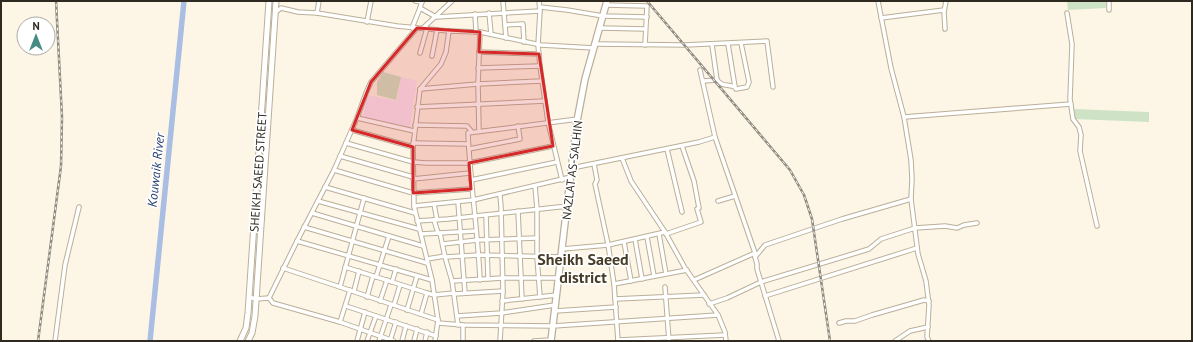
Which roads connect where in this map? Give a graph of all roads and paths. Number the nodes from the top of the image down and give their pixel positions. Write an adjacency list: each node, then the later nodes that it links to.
1 (269, 1): 25 (main road, SHEIKH SAEED STREET)
2 (276, 1): 23 (main road, SHEIKH SAEED STREET)
3 (319, 1): 18 (street)
4 (371, 1): 29 (street)
5 (415, 1): 12 (street)
6 (453, 1): 26 (street)
7 (503, 1): 20 (street)
8 (540, 1): 15 (street)
9 (878, 1): 28 (street)
10 (946, 1): 16 (street)
11 (1108, 1): 17 (street)
12 (422, 2): 14 (street)
13 (606, 3): 24 (main road, NAZLAT AS-SALHIN); 27 (street)
14 (420, 8): 26 (street); 31 (street)
15 (540, 9): 20 (street); 24 (street); 44 (street)
16 (944, 10): 28 (street); 35 (street)
17 (1109, 10)
18 (317, 12): 23 (street); 29 (street)
19 (489, 13): 20 (street); 22 (street); 40 (street)
20 (504, 13): 30 (street)
21 (1067, 13): 65 (street)
22 (475, 14): 26 (street); 39 (street)
23 (275, 15): 25 (main road); 211 (main road, SHEIKH SAEED STREET)
24 (603, 16): 27 (street); 34 (main road, NAZLAT AS-SALHIN)
25 (268, 17): 206 (main road, SHEIKH SAEED STREET)
26 (436, 17): 33 (street)
27 (647, 17): 37 (street)
28 (881, 18): 67 (street)
29 (367, 22): 31 (street)
30 (505, 25): 41 (street); 42 (street)
31 (412, 28): 32 (street)
32 (417, 28): 33 (street); 68 (street)
33 (425, 28): 36 (street); 50 (street)
34 (600, 28): 37 (street); 48 (main road, NAZLAT AS-SALHIN)
35 (945, 29)
36 (437, 30): 38 (street); 52 (street)
37 (646, 30): 46 (street)
38 (448, 31): 39 (street); 62 (street)
39 (478, 32): 40 (street); 49 (street)
40 (491, 34): 41 (street)
41 (506, 38): 42 (street)
42 (524, 42): 44 (street)
43 (741, 43): 45 (street); 60 (street); 61 (street)
44 (538, 44): 48 (street); 51 (street)
45 (728, 44): 47 (street); 60 (street)
46 (645, 45): 47 (street); 48 (street)
47 (712, 45): 56 (street)
48 (595, 46): 69 (main road, NAZLAT AS-SALHIN)
49 (479, 52): 51 (street); 54 (street)
50 (420, 53)
51 (539, 54): 53 (street)
52 (432, 56)
53 (540, 66): 54 (street); 57 (street)
54 (478, 68): 59 (street)
55 (700, 70): 58 (street)
56 (717, 80): 58 (street); 60 (street)
57 (542, 81): 59 (street); 63 (street)
58 (702, 81): 77 (street)
59 (478, 84): 62 (street); 64 (street)
60 (735, 87)
61 (774, 87)
62 (420, 89): 66 (street)
63 (545, 102): 64 (street); 70 (street)
64 (479, 104): 66 (street); 75 (street)
65 (1071, 104): 67 (street); 128 (street)
66 (418, 107): 71 (street)
67 (904, 117): 105 (street)
68 (358, 118): 73 (street); 74 (street)
69 (578, 119): 70 (street); 91 (main road, NAZLAT AS-SALHIN)
70 (548, 122): 72 (street); 81 (street)
71 (415, 125): 74 (street); 76 (street)
72 (518, 126): 75 (street); 83 (street)
73 (352, 130): 78 (street); 80 (street)
74 (414, 131): 80 (street)
75 (479, 131): 76 (street)
76 (472, 132): 79 (street)
77 (715, 137): 82 (street); 103 (street)
78 (346, 143): 85 (street); 87 (street)
79 (468, 144): 80 (street); 83 (street)
80 (413, 145): 87 (street)
81 (553, 146): 88 (street); 89 (street)
82 (682, 146): 84 (street); 135 (street)
83 (469, 149): 89 (street)
84 (667, 149): 86 (street); 117 (street)
85 (340, 156): 92 (street); 95 (street)
86 (622, 158): 90 (street); 135 (street)
87 (413, 162): 89 (street); 95 (street)
88 (557, 162): 96 (street); 97 (street)
89 (469, 163): 93 (street)
90 (594, 164): 91 (street); 151 (street)
91 (572, 168): 94 (main road, NAZLAT AS-SALHIN)
92 (334, 170): 99 (street); 101 (street)
93 (470, 173): 95 (street); 96 (street)
94 (571, 177): 97 (street); 112 (main road, NAZLAT AS-SALHIN)
95 (413, 178): 101 (street)
96 (471, 180): 100 (street)
97 (562, 180): 98 (street)
98 (535, 186): 102 (street); 114 (street)
99 (325, 187): 104 (street); 107 (street)
100 (471, 189): 101 (street); 106 (street)
101 (413, 193): 111 (street)
102 (500, 195): 106 (street); 120 (street)
103 (735, 196): 108 (street); 159 (street)
104 (364, 198): 116 (street); 119 (street)
105 (911, 199): 130 (street); 159 (street)
106 (473, 200): 109 (street); 122 (street)
107 (318, 201): 116 (street); 118 (street)
108 (718, 201)
109 (458, 202): 110 (street); 123 (street)
110 (434, 204): 111 (street); 124 (street)
111 (414, 206): 119 (street)
112 (568, 206): 114 (street); 154 (main road, NAZLAT AS-SALHIN)
113 (79, 207): 251 (street)
114 (538, 209): 115 (street); 141 (street)
115 (518, 211): 120 (street); 140 (street)
116 (360, 212): 127 (street); 131 (street)
117 (682, 212)
118 (312, 213): 127 (street); 129 (street)
119 (415, 213): 125 (street)
120 (501, 213): 121 (street); 142 (street)
121 (486, 215): 122 (street); 146 (street)
122 (475, 216): 123 (street); 132 (street)
123 (459, 218): 124 (street); 133 (street)
124 (436, 220): 125 (street); 134 (street)
125 (417, 221): 131 (street)
126 (977, 223): 130 (street)
127 (356, 226): 138 (street); 144 (street)
128 (1097, 226)
129 (304, 227): 144 (street); 147 (street)
130 (915, 228): 153 (street); 191 (street)
131 (419, 229): 136 (street)
132 (476, 231): 133 (street); 145 (street)
133 (460, 232): 134 (street); 148 (street)
134 (439, 233): 136 (street); 150 (street)
135 (666, 233): 137 (street); 171 (street)
136 (421, 234): 152 (street)
137 (659, 234): 139 (street); 173 (street)
138 (389, 236): 152 (street); 155 (street)
139 (647, 237): 143 (street); 176 (street)
140 (520, 238): 141 (street); 142 (street); 163 (street)
141 (537, 238): 164 (street)
142 (501, 239): 146 (street); 162 (street)
143 (635, 239): 149 (street); 182 (street)
144 (352, 240): 155 (street); 156 (street)
145 (478, 240): 146 (street); 148 (street); 157 (street)
146 (487, 240): 158 (street)
147 (297, 241): 156 (street); 169 (street)
148 (461, 242): 150 (street); 161 (street)
149 (624, 242): 151 (street); 189 (street)
150 (443, 244): 160 (street)
151 (608, 245): 154 (street); 192 (street)
152 (423, 246): 166 (street)
153 (917, 248): 205 (street); 214 (street)
154 (562, 249): 165 (main road, NAZLAT AS-SALHIN)
155 (384, 250): 166 (street); 167 (street)
156 (348, 255): 167 (street); 168 (street)
157 (479, 255): 158 (street); 161 (street); 186 (street)
158 (487, 255): 162 (street); 181 (street)
159 (755, 255): 187 (street); 191 (street)
160 (445, 256): 161 (street); 166 (street); 188 (street)
161 (462, 256): 185 (street)
162 (502, 256): 163 (street); 177 (street)
163 (520, 256): 164 (street); 178 (street)
164 (537, 257): 165 (street); 179 (street)
165 (561, 257): 180 (main road, NAZLAT AS-SALHIN)
166 (427, 261): 184 (street)
167 (380, 264): 170 (street); 174 (street)
168 (345, 267): 172 (street); 194 (street)
169 (283, 268): 194 (street); 210 (street)
170 (396, 269): 175 (street); 190 (street)
171 (687, 270): 173 (street); 187 (street)
172 (359, 271): 174 (street); 197 (street)
173 (666, 274): 176 (street)
174 (374, 276): 183 (street); 207 (street)
175 (417, 276): 184 (street); 196 (street)
176 (654, 276): 182 (street)
177 (503, 278): 178 (street); 181 (street); 198 (street)
178 (520, 278): 179 (street); 212 (street)
179 (539, 278): 180 (street); 208 (street)
180 (559, 278): 203 (main road, NAZLAT AS-SALHIN)
181 (488, 279): 186 (street)
182 (642, 279): 189 (street)
183 (387, 280): 190 (street); 215 (street)
184 (432, 280): 202 (street)
185 (464, 280): 186 (street); 188 (street); 201 (street)
186 (480, 280)
187 (694, 280): 204 (street)
188 (452, 281): 200 (street)
189 (631, 281): 192 (street)
190 (392, 282): 193 (street)
191 (761, 282): 205 (street); 217 (street)
192 (614, 284): 213 (street)
193 (400, 285): 196 (street); 218 (street)
194 (340, 287): 197 (street)
195 (665, 287): 209 (street)
196 (413, 289): 199 (street); 222 (street)
197 (352, 291): 207 (street); 219 (street)
198 (503, 291): 201 (street); 216 (street)
199 (427, 293): 202 (street); 225 (street)
200 (454, 293): 201 (street); 202 (street); 228 (street)
201 (465, 293)
202 (434, 295): 233 (street)
203 (557, 295): 208 (street); 221 (main road, NAZLAT AS-SALHIN)
204 (704, 295): 209 (street); 217 (street)
205 (765, 296): 267 (street)
206 (249, 297): 211 (street); 252 (main road, SHEIKH SAEED STREET)
207 (367, 297): 215 (street)
208 (540, 297): 212 (street)
209 (666, 297): 213 (street); 229 (street)
210 (269, 298): 211 (street); 231 (street)
211 (256, 299): 253 (main road, SHEIKH SAEED STREET)
212 (522, 299): 216 (street)
213 (615, 299): 220 (street)
214 (929, 300): 235 (street); 241 (street)
215 (380, 301): 218 (street)
216 (502, 301): 224 (street)
217 (709, 304): 226 (street)
218 (393, 305): 222 (street); 230 (street)
219 (346, 306): 223 (street); 231 (street)
220 (616, 307): 221 (street); 234 (street)
221 (555, 308): 224 (street); 240 (main road, NAZLAT AS-SALHIN)
222 (407, 310): 225 (street)
223 (365, 312): 227 (street); 242 (street)
224 (501, 313): 228 (street); 238 (street)
225 (421, 314): 233 (street)
226 (718, 315): 229 (street); 246 (street)
227 (376, 316): 230 (street); 244 (street)
228 (456, 316): 236 (street)
229 (667, 318): 234 (street); 249 (street)
230 (387, 319): 232 (street); 247 (street)
231 (340, 322): 242 (street)
232 (396, 322): 239 (street); 257 (street)
233 (438, 322): 236 (street); 248 (street)
234 (617, 322): 240 (street); 265 (street)
235 (839, 324)
236 (458, 325): 237 (street)
237 (463, 325): 238 (street); 262 (street)
238 (501, 325): 240 (street); 263 (street)
239 (406, 326): 243 (street); 258 (street)
240 (553, 326): 250 (main road, NAZLAT AS-SALHIN)
241 (928, 327): 268 (street); 269 (street)
242 (360, 329): 244 (street); 254 (street)
243 (417, 329): 245 (street); 259 (street)
244 (370, 332): 247 (street); 255 (street)
245 (427, 332): 248 (street); 260 (street)
246 (725, 335): 249 (street); 266 (street)
247 (381, 336): 256 (street); 257 (street)
248 (436, 336): 261 (street)
249 (669, 339): 265 (street)
250 (552, 340): 264 (street)
251 (55, 341)
252 (240, 341)
253 (248, 341)
254 (357, 341)
255 (367, 341)
256 (379, 341)
257 (392, 341)
258 (402, 341)
259 (414, 341)
260 (425, 341)
261 (435, 341)
262 (463, 341)
263 (500, 341)
264 (534, 341)
265 (618, 341)
266 (726, 341)
267 (779, 341)
268 (895, 341)
269 (929, 341)

